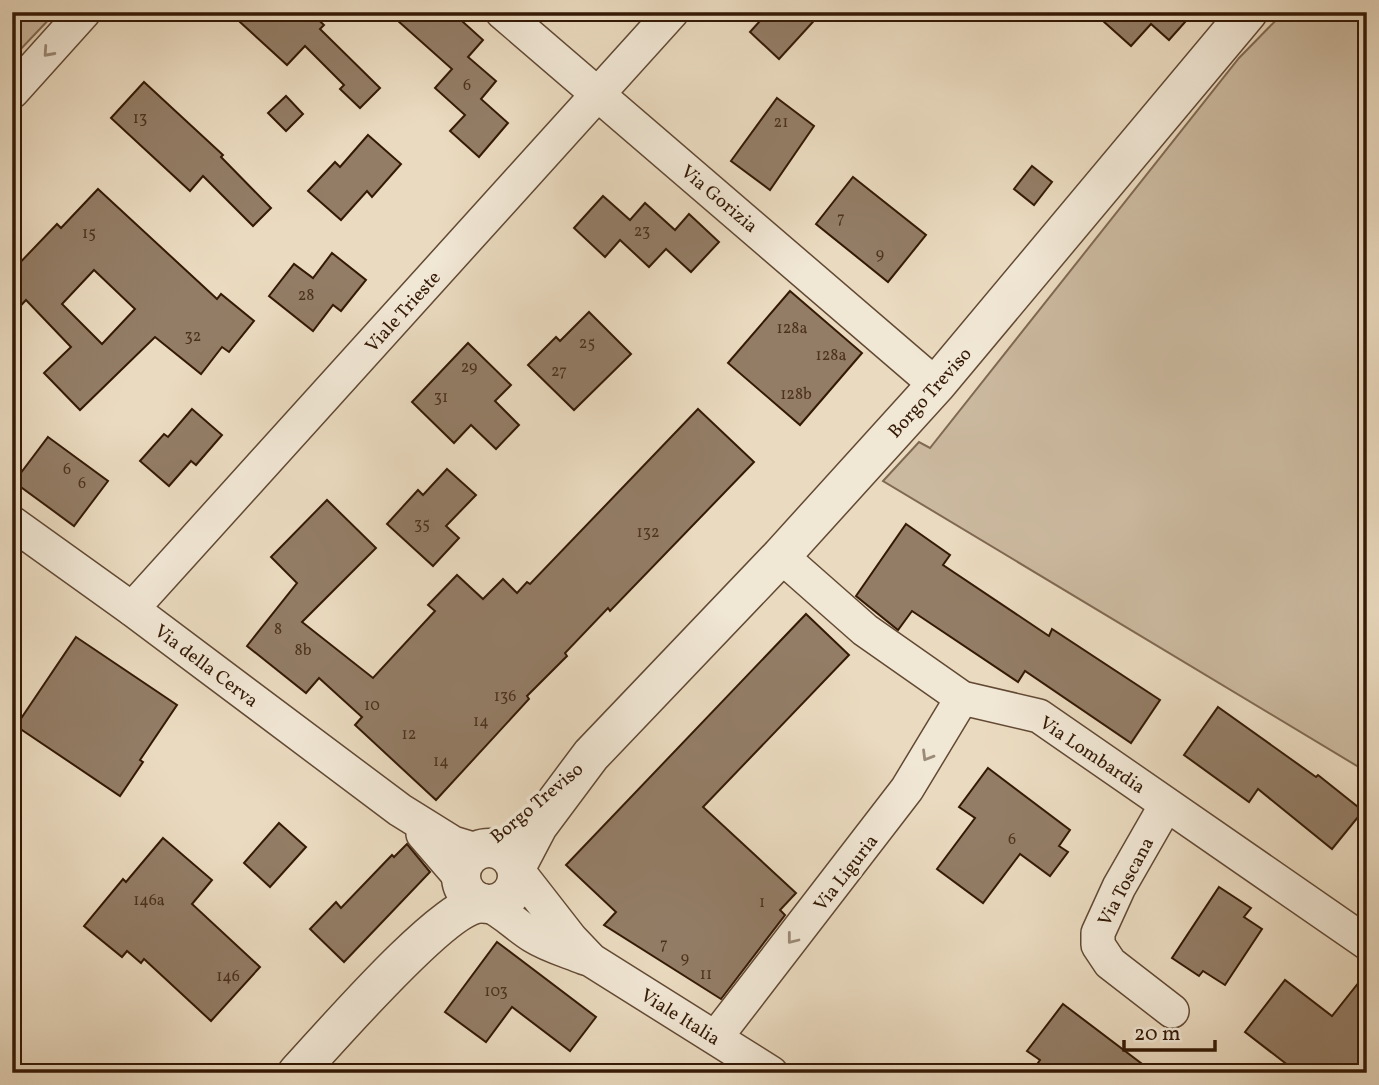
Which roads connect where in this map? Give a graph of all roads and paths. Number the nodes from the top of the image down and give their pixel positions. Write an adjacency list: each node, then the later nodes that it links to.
1 (84, 12): 5 (street, one-way to 5)
2 (502, 12): 6 (street, Via Gorizia)
3 (672, 12): 6 (street, Viale Trieste)
4 (1248, 12): 7 (street, Borgo Treviso)
5 (12, 92)
6 (597, 94): 7 (street, Via Gorizia); 10 (street, Viale Trieste)
7 (936, 385): 9 (street, Borgo Treviso)
8 (12, 523): 10 (street, Via della Cerva)
9 (781, 556): 11 (street, Via Lombardia); 12 (street, Borgo Treviso)
10 (132, 609): 15 (street, Via della Cerva)
11 (962, 698): 13 (street, Via Lombardia); 19 (street, Via Liguria, one-way to 19)
12 (591, 755): 14 (street, Borgo Treviso); 15 (street, Borgo Treviso)
13 (1166, 805): 16 (street, Via Lombardia); 18 (street, Via Toscana)
14 (517, 868): 15 (street, Borgo Treviso); 17 (street, Viale Italia)
15 (475, 878): 17 (street, Viale Italia); 20 (street, Borgo Treviso)
16 (1367, 943)
17 (591, 960): 19 (street, Viale Italia)
18 (1172, 1011)
19 (716, 1037): 21 (street, Viale Italia)
20 (297, 1073)
21 (771, 1073)

